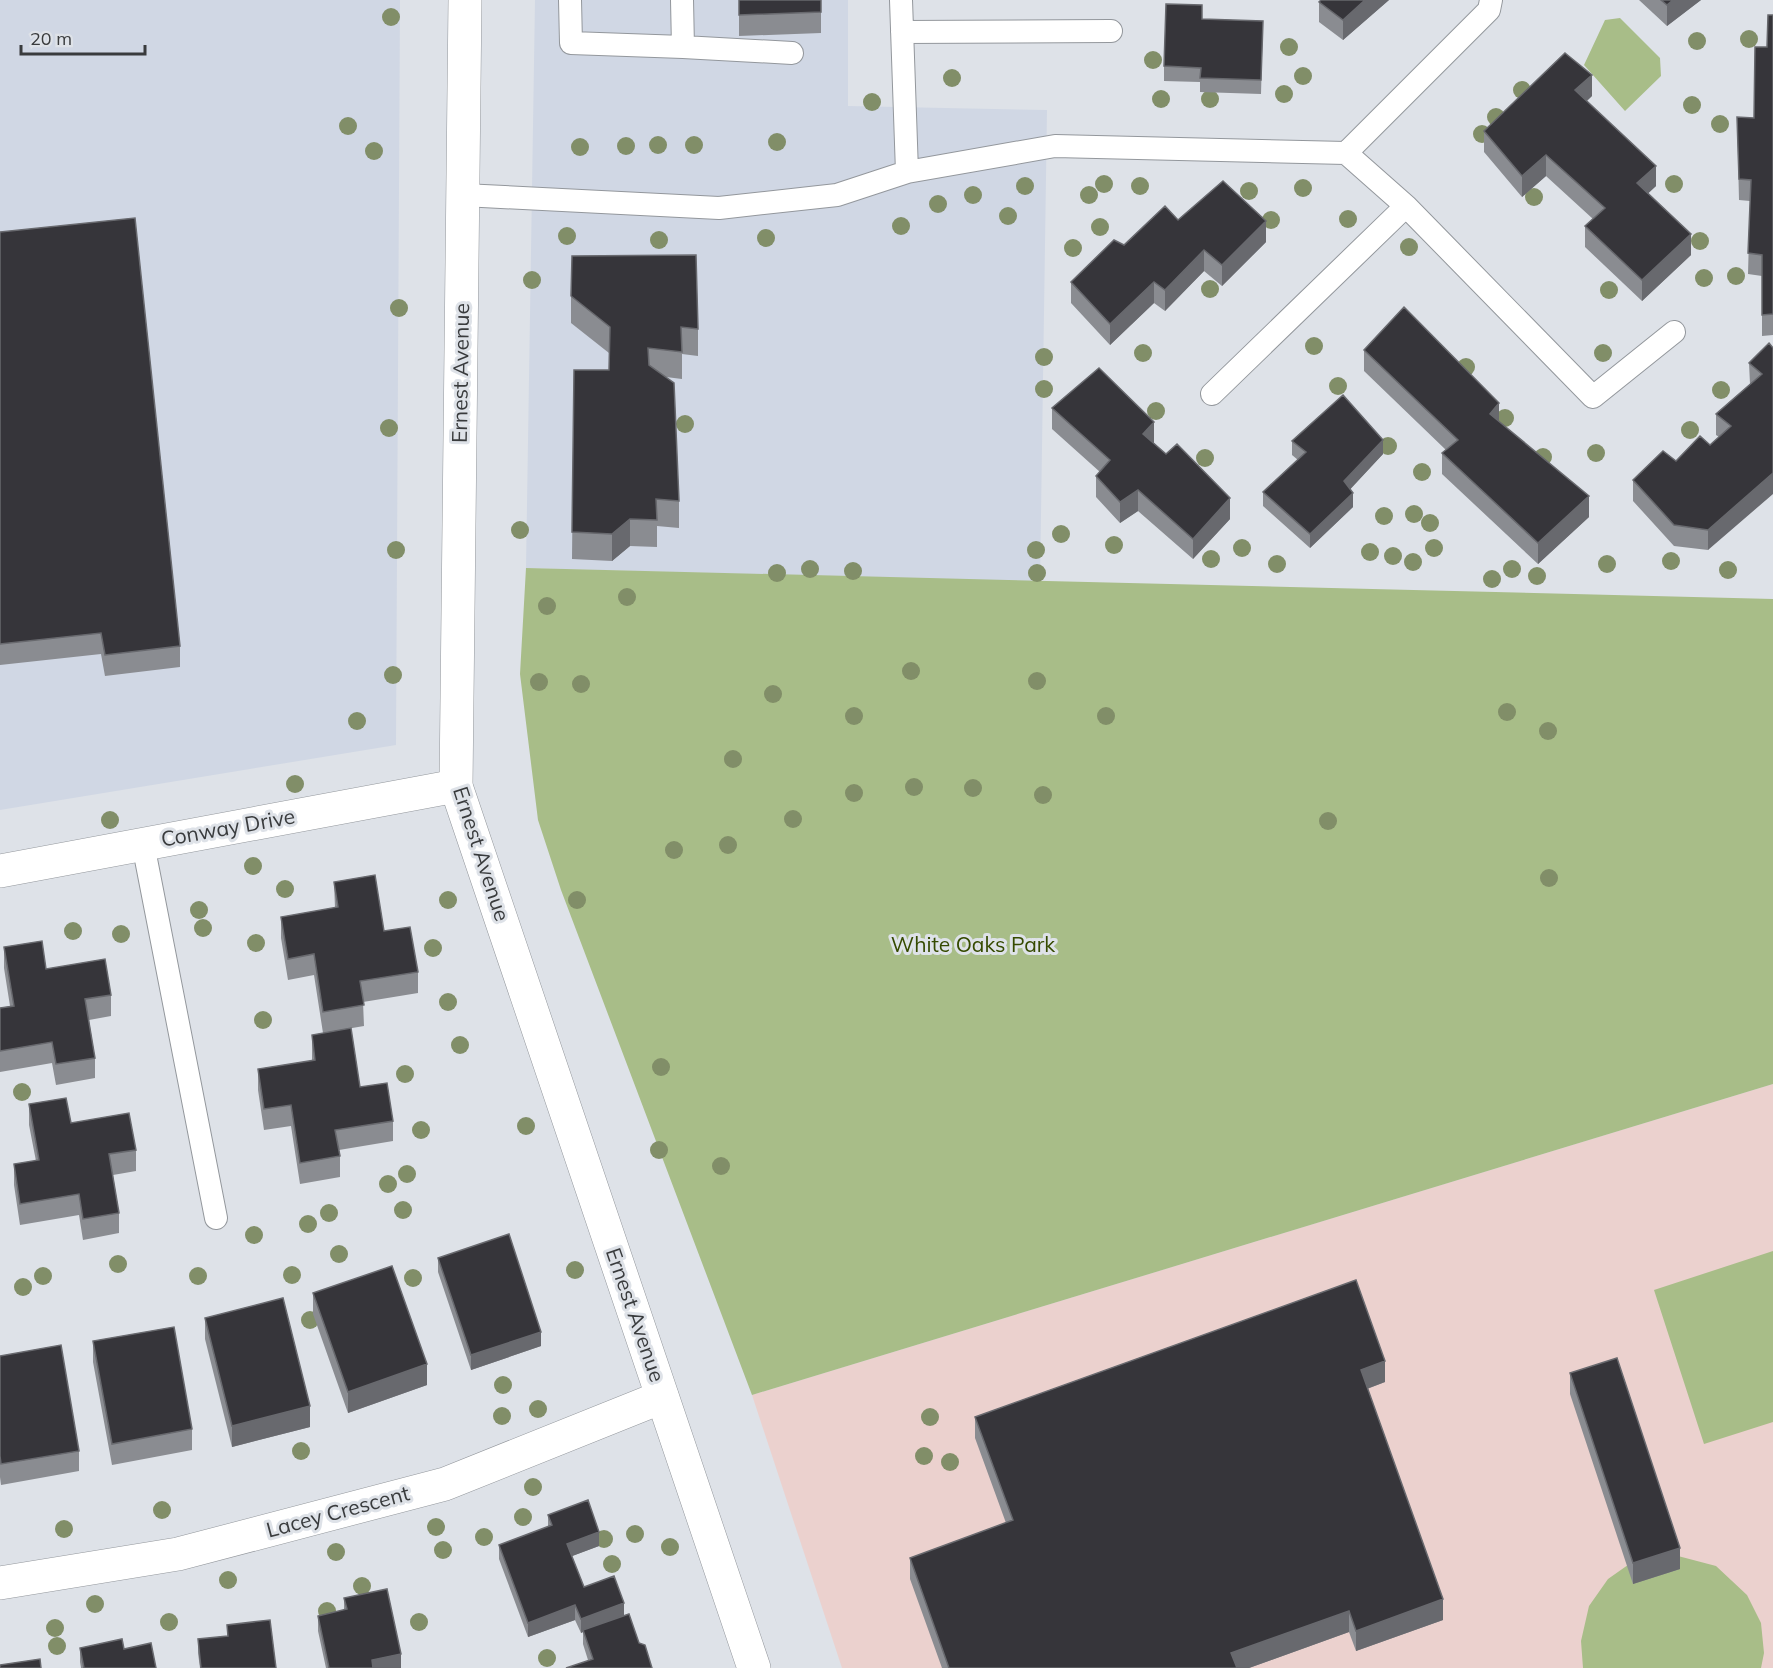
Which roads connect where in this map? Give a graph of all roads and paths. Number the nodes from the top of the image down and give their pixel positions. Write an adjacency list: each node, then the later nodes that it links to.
1 (465, 0): 12 (street, Ernest Avenue)
2 (570, 0): 8 (lane)
3 (682, 0): 8 (lane)
4 (901, 0): 7 (lane)
5 (1491, 0): 10 (lane)
6 (1111, 31): 7 (lane)
7 (902, 32): 11 (lane)
8 (683, 47): 9 (lane)
9 (792, 53)
10 (1346, 153): 11 (lane); 13 (lane)
11 (906, 172): 12 (lane)
12 (463, 195): 16 (street, Ernest Avenue)
13 (1406, 206): 14 (lane); 15 (lane)
14 (1674, 332)
15 (1212, 394)
16 (456, 786): 17 (street, Conway Drive); 20 (street, Ernest Avenue)
17 (143, 844): 18 (street, Conway Drive); 19 (lane)
18 (0, 871)
19 (216, 1218)
20 (662, 1397): 21 (street, Lacey Crescent); 22 (street, Ernest Avenue)
21 (0, 1583)
22 (754, 1668)

